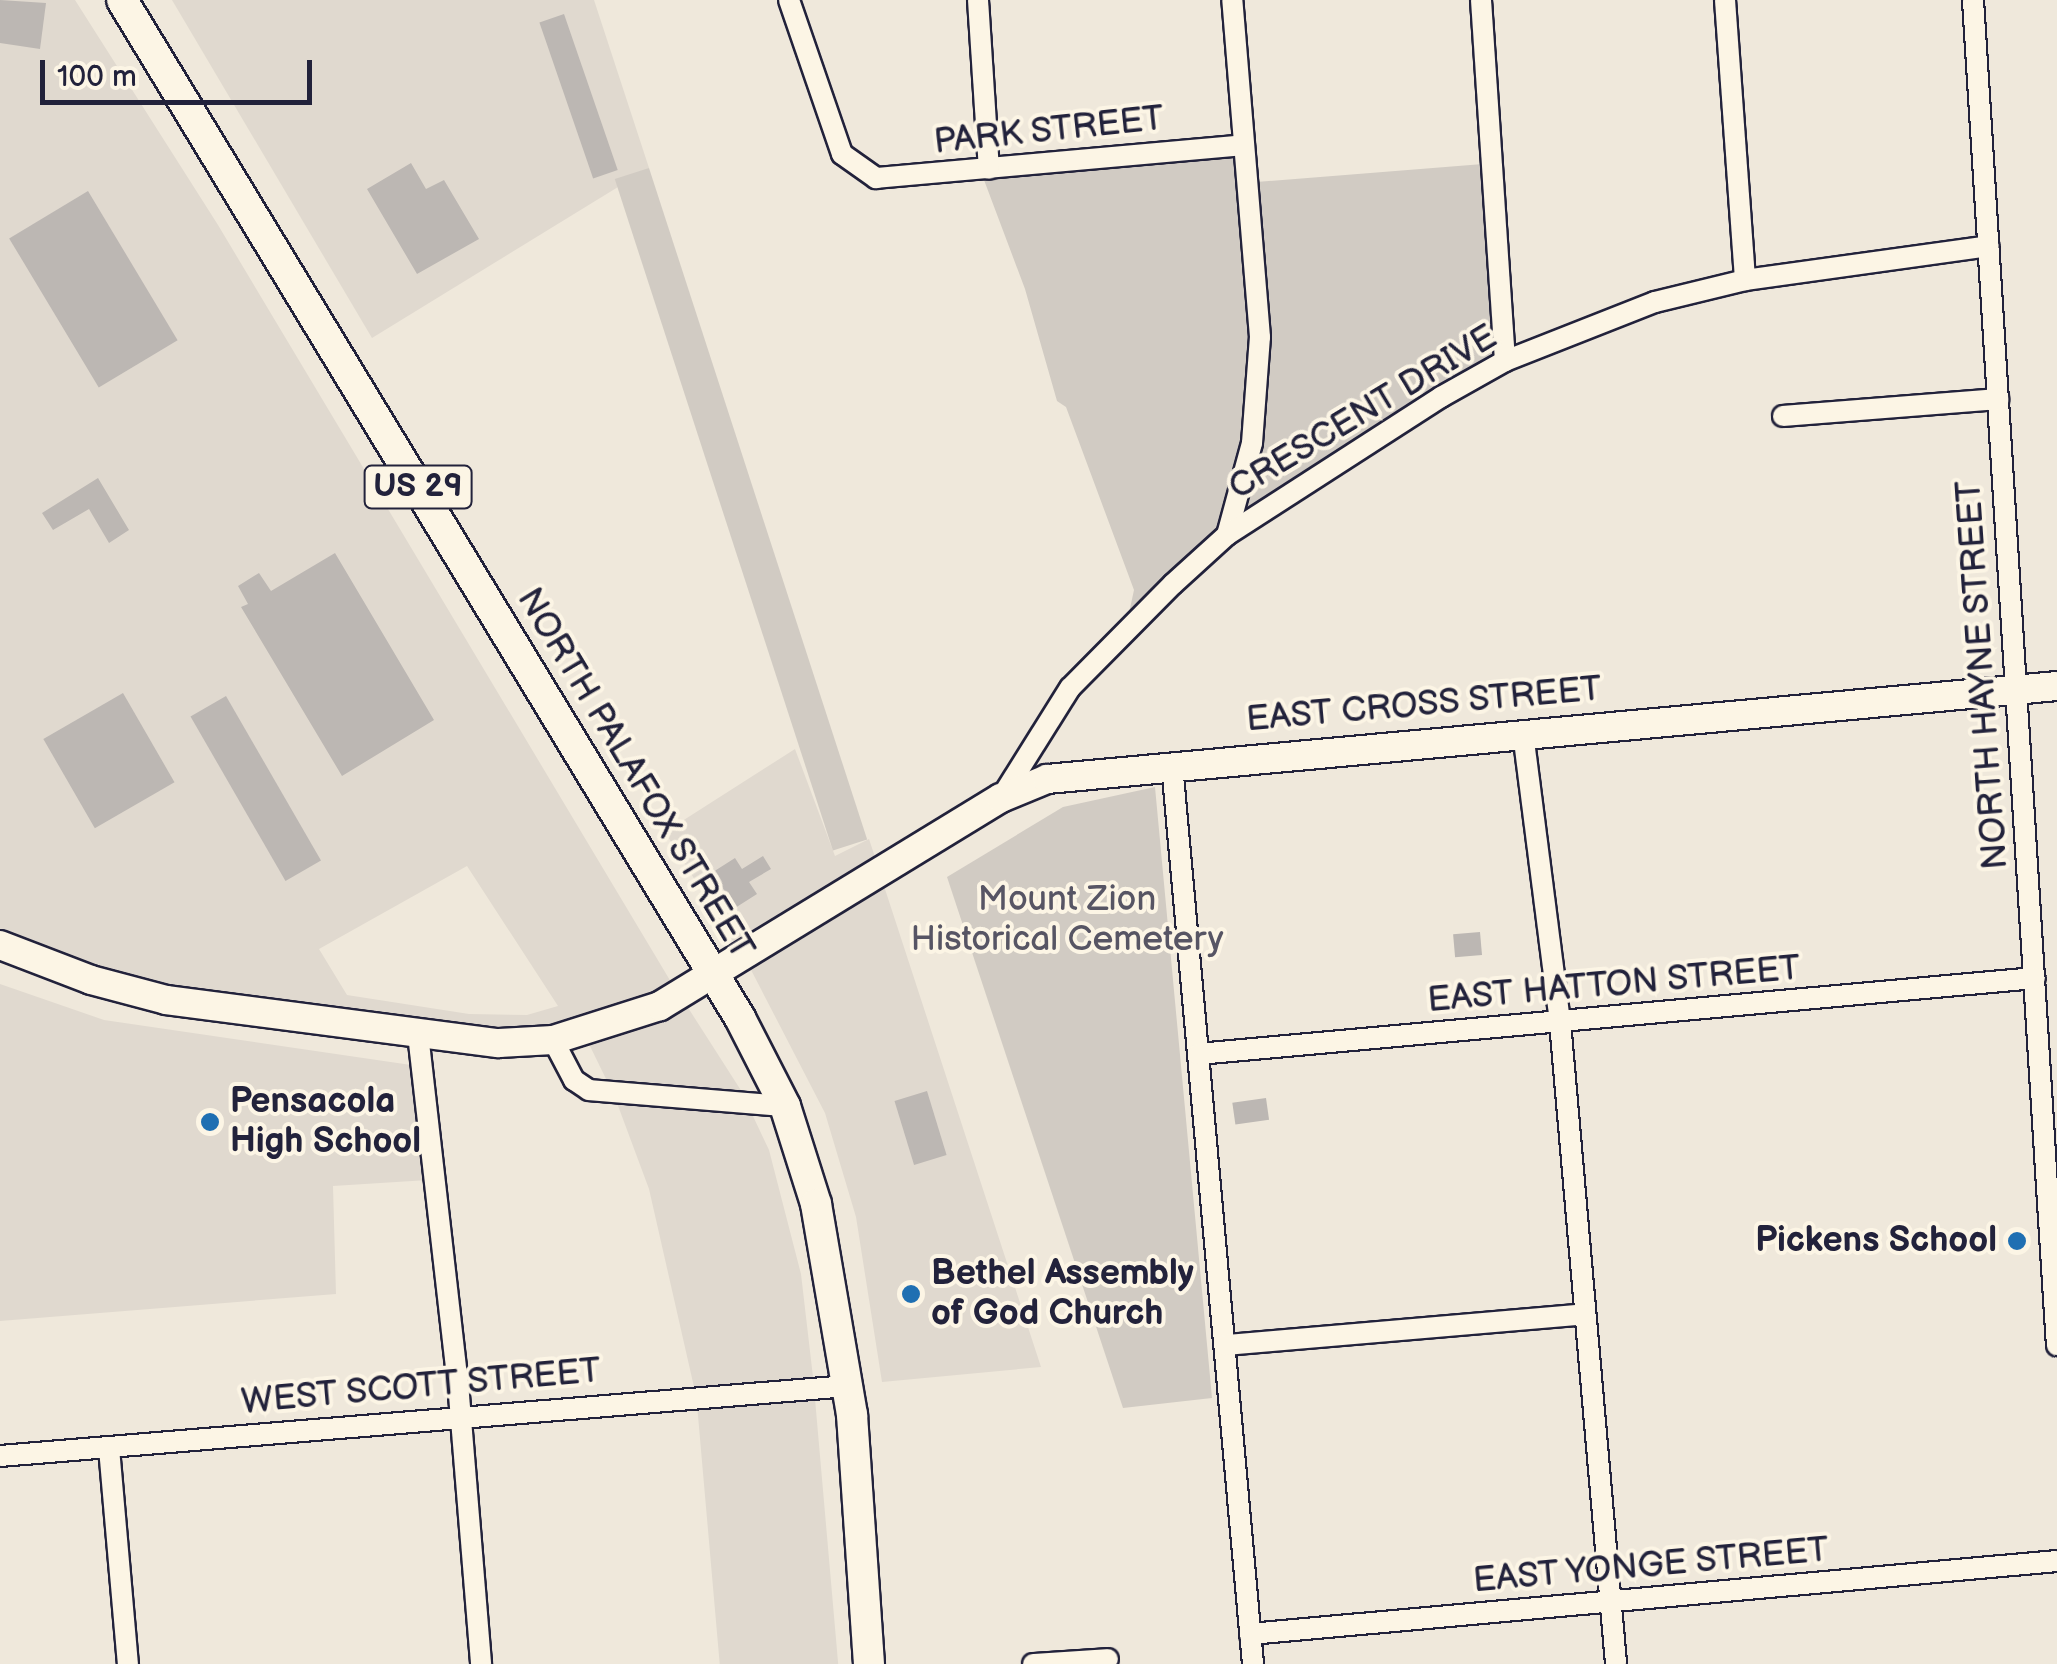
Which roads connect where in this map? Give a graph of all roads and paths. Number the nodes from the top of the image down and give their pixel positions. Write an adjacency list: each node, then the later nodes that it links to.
1 (122, 0): 22 (main road, NORTH PALAFOX STREET / US 29)
2 (789, 0): 9 (street, PARK STREET)
3 (978, 0): 9 (street)
4 (1232, 0): 8 (street)
5 (1481, 0): 12 (street)
6 (1725, 0): 11 (street)
7 (1973, 0): 10 (street, NORTH HAYNE STREET)
8 (1243, 144): 9 (street, PARK STREET); 15 (street)
9 (989, 169)
10 (1988, 246): 11 (street, CRESCENT DRIVE); 13 (street, NORTH HAYNE STREET)
11 (1745, 280): 12 (street, CRESCENT DRIVE)
12 (1505, 361): 15 (street, CRESCENT DRIVE)
13 (1998, 399): 14 (street); 17 (street, NORTH HAYNE STREET)
14 (1782, 416)
15 (1227, 535): 20 (street, CRESCENT DRIVE)
16 (2057, 686): 17 (street, EAST CROSS STREET)
17 (2017, 690): 18 (street, EAST CROSS STREET); 23 (street, NORTH HAYNE STREET)
18 (1524, 734): 19 (street, EAST CROSS STREET); 24 (street)
19 (1172, 765): 20 (street, EAST CROSS STREET); 27 (street)
20 (1002, 798): 22 (street, EAST CROSS STREET)
21 (0, 945): 25 (street, EAST CROSS STREET)
22 (713, 976): 26 (street, EAST CROSS STREET); 28 (main road, NORTH PALAFOX STREET / US 29)
23 (2035, 978): 24 (street, EAST HATTON STREET); 31 (street, NORTH HAYNE STREET)
24 (1560, 1022): 27 (street, EAST HATTON STREET); 29 (street)
25 (418, 1034): 26 (street, EAST CROSS STREET); 33 (street)
26 (553, 1040): 28 (street)
27 (1198, 1054): 30 (street)
28 (785, 1106): 32 (main road, NORTH PALAFOX STREET / US 29)
29 (1584, 1314): 30 (street); 37 (street)
30 (1226, 1345): 38 (street)
31 (2057, 1345)
32 (847, 1386): 33 (street, WEST SCOTT STREET); 42 (main road, NORTH PALAFOX STREET / US 29)
33 (458, 1415): 34 (street, WEST SCOTT STREET); 41 (street)
34 (110, 1448): 35 (street, WEST SCOTT STREET); 40 (street)
35 (0, 1456)
36 (2057, 1560): 37 (street, EAST YONGE STREET)
37 (1611, 1603): 38 (street, EAST YONGE STREET); 45 (street)
38 (1250, 1634): 44 (street)
39 (1108, 1659): 43 (street)
40 (128, 1664)
41 (481, 1664)
42 (869, 1664)
43 (1033, 1664)
44 (1253, 1664)
45 (1616, 1664)

